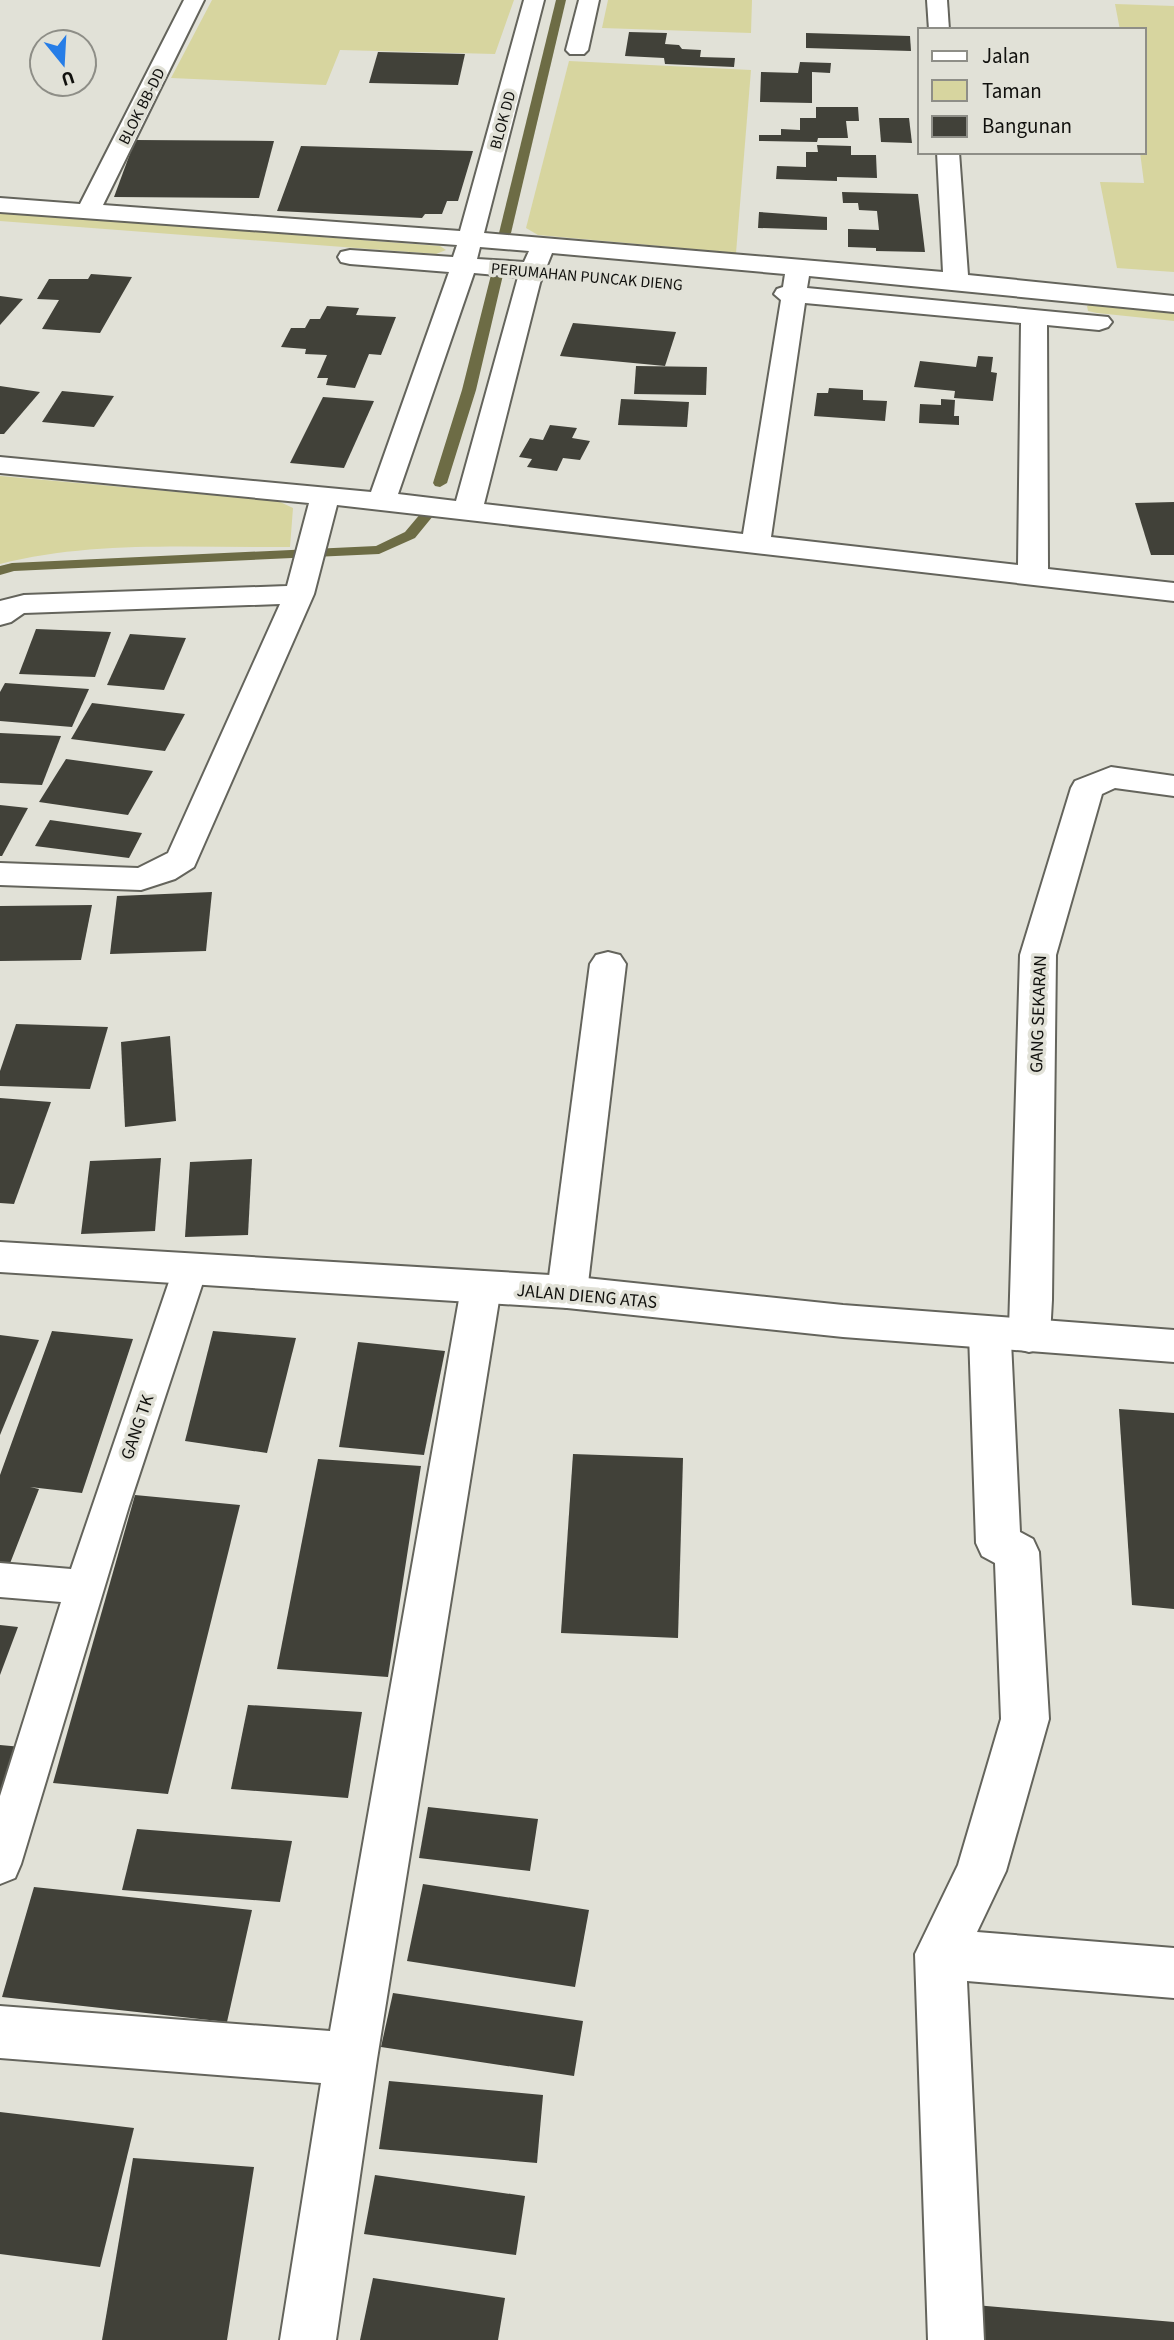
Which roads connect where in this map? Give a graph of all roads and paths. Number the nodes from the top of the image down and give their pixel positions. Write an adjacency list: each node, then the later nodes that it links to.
1 (194, 0): 9 (street, BLOK BB-DD)
2 (534, 0): 10 (street, BLOK DD)
3 (589, 0): 6 (street)
4 (937, 0): 5 (street)
5 (939, 28)
6 (577, 50)
7 (948, 154): 17 (street)
8 (0, 205): 9 (street, PERUMAHAN PUNCAK DIENG)
9 (88, 212): 10 (street, PERUMAHAN PUNCAK DIENG)
10 (469, 239): 11 (street, PERUMAHAN PUNCAK DIENG); 13 (street, BLOK DD)
11 (543, 246): 14 (street); 16 (street, PERUMAHAN PUNCAK DIENG)
12 (327, 256): 13 (street, PERUMAHAN PUNCAK DIENG)
13 (463, 266): 14 (street, PERUMAHAN PUNCAK DIENG); 28 (street, BLOK DD)
14 (532, 271): 15 (street, PERUMAHAN PUNCAK DIENG); 29 (street)
15 (560, 273)
16 (796, 281): 17 (street); 19 (street); 22 (street); 30 (street)
17 (956, 281): 18 (street)
18 (1009, 287): 20 (street); 22 (street)
19 (767, 292)
20 (1072, 294): 21 (street); 24 (street)
21 (1174, 304)
22 (1004, 314): 23 (street)
23 (1034, 317): 24 (street); 31 (street)
24 (1067, 320): 25 (street)
25 (1120, 324)
26 (0, 465): 27 (street)
27 (325, 496): 28 (street); 32 (street)
28 (382, 501): 29 (street)
29 (468, 510): 30 (street)
30 (756, 543): 31 (street)
31 (1033, 576): 33 (street)
32 (301, 586): 34 (street); 36 (street)
33 (1174, 592)
34 (0, 615)
35 (1174, 786): 42 (street, GANG SEKARAN)
36 (0, 874)
37 (608, 964): 41 (street)
38 (0, 1257): 39 (street, JALAN DIENG ATAS)
39 (191, 1267): 40 (street, JALAN DIENG ATAS); 45 (lane, GANG TK)
40 (481, 1288): 41 (street, JALAN DIENG ATAS); 50 (street)
41 (567, 1292): 42 (street, JALAN DIENG ATAS)
42 (1010, 1334): 43 (street, JALAN DIENG ATAS); 47 (street, GANG SEKARAN)
43 (1174, 1346)
44 (0, 1580): 45 (lane)
45 (84, 1587): 46 (lane, GANG TK)
46 (3, 1846)
47 (940, 1954): 48 (street); 52 (street)
48 (1174, 1973)
49 (0, 2032): 50 (street)
50 (351, 2059): 51 (street)
51 (308, 2340)
52 (956, 2340)

